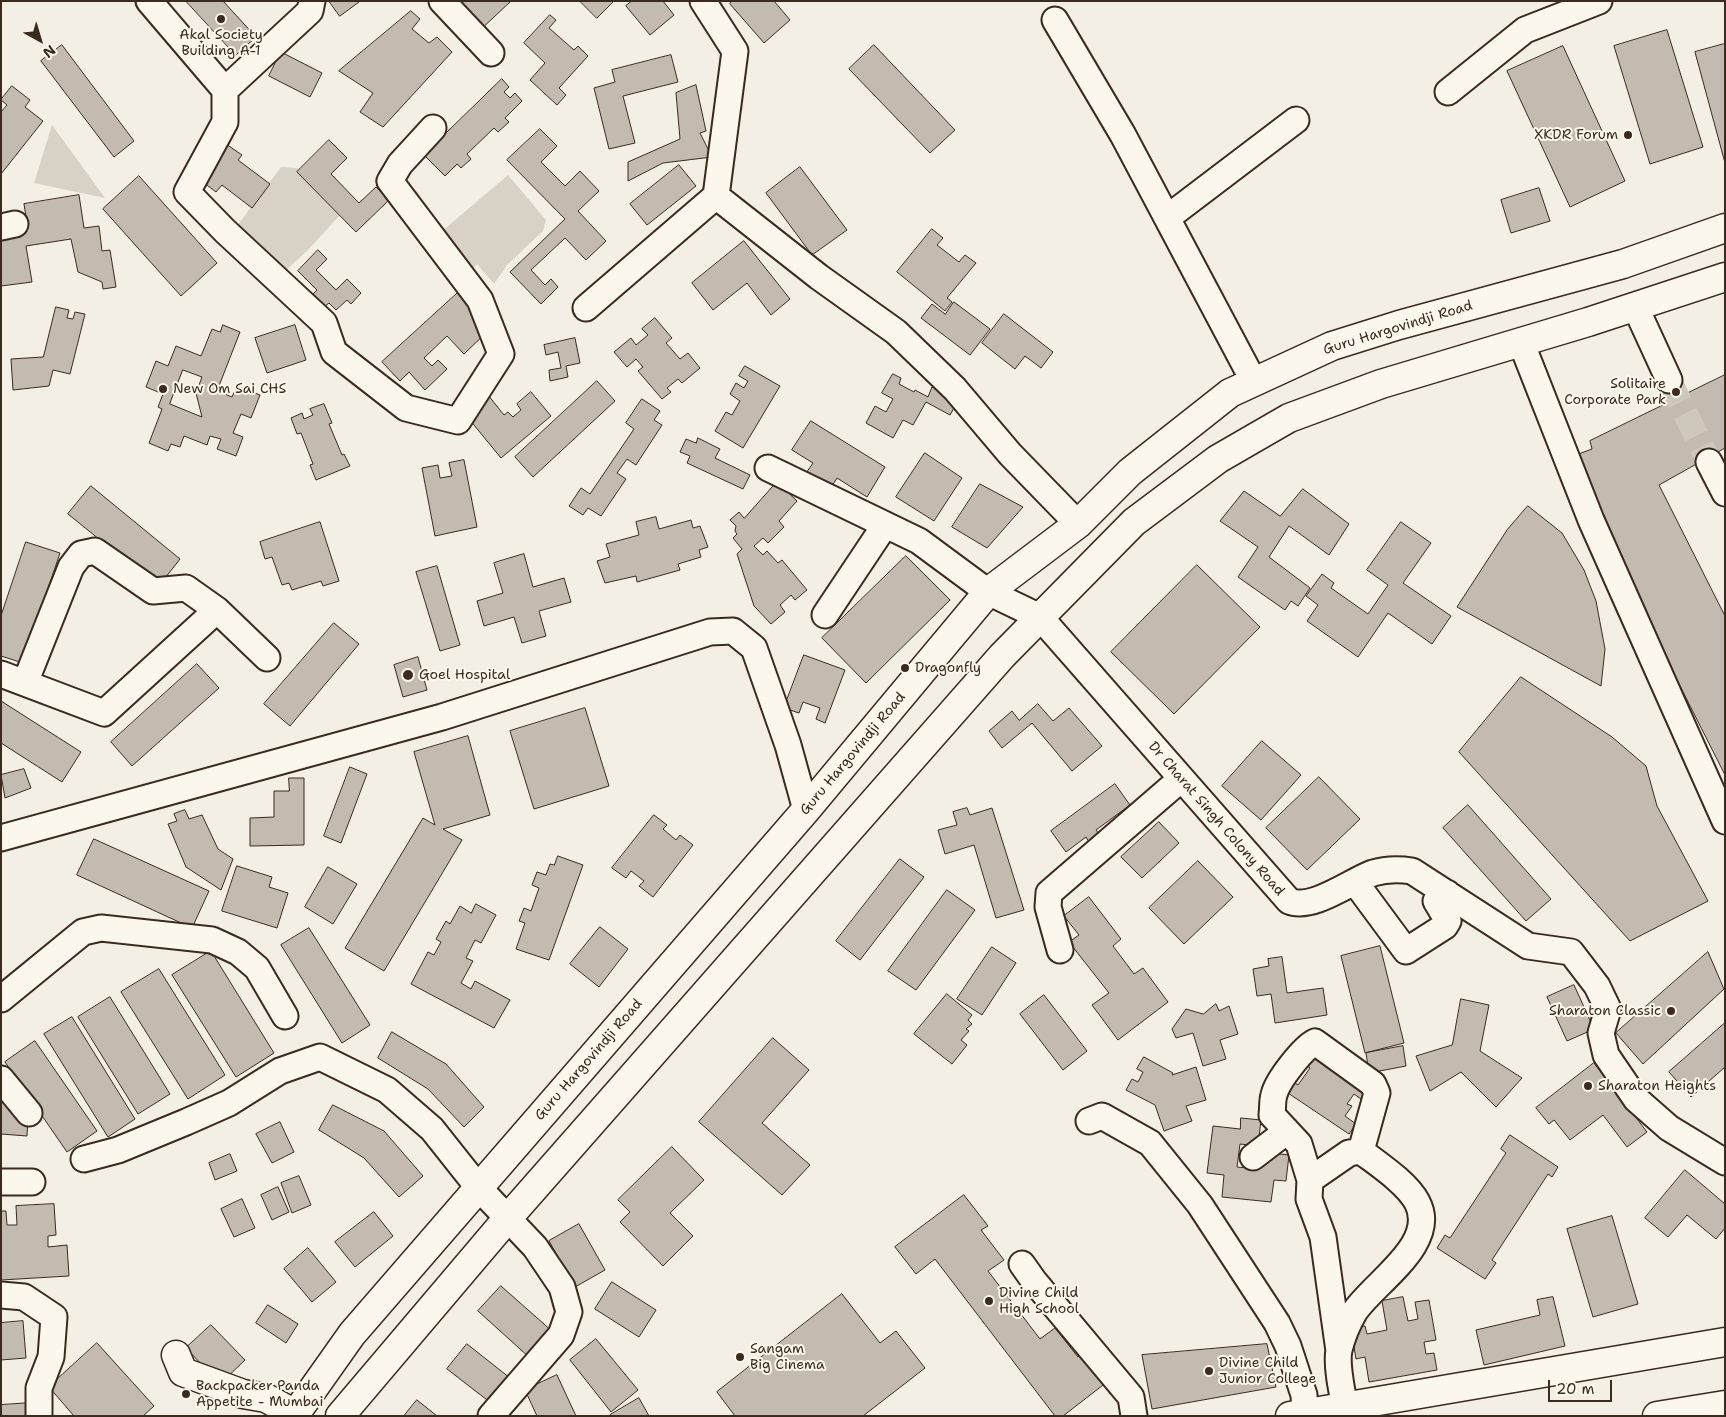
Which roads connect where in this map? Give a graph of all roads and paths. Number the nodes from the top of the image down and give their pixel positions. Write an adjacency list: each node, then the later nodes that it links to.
1 (149, 1): 8 (street)
2 (312, 1): 8 (street)
3 (442, 1): 7 (street)
4 (702, 1): 12 (street)
5 (1599, 1): 9 (street)
6 (1055, 20): 13 (street)
7 (491, 53)
8 (225, 90): 11 (street)
9 (1448, 92)
10 (1296, 120): 13 (street)
11 (433, 128)
12 (716, 196): 17 (street); 24 (street)
13 (1167, 218): 20 (street)
14 (1725, 228): 20 (main road, Guru Hargovindji Road)
15 (1725, 277): 16 (main road)
16 (1635, 306): 18 (main road); 19 (street)
17 (586, 308)
18 (1522, 342): 29 (main road); 35 (street)
19 (1669, 380)
20 (1254, 382): 24 (main road, Guru Hargovindji Road)
21 (1709, 462): 23 (street)
22 (768, 468): 25 (street, Dr Charat Singh Colony Road)
23 (1725, 493)
24 (1078, 524): 26 (main road, Guru Hargovindji Road)
25 (885, 525): 26 (street, Dr Charat Singh Colony Road); 28 (street)
26 (988, 592): 29 (street, Dr Charat Singh Colony Road); 34 (main road, Guru Hargovindji Road)
27 (217, 610): 30 (street); 32 (street); 32 (street)
28 (825, 615)
29 (1040, 617): 33 (street, Dr Charat Singh Colony Road); 54 (main road)
30 (267, 658)
31 (1, 674): 32 (street)
32 (25, 683)
33 (1181, 779): 37 (street, Dr Charat Singh Colony Road); 39 (street)
34 (806, 810): 36 (street); 53 (main road, Guru Hargovindji Road)
35 (1725, 821)
36 (1, 838)
37 (1362, 891): 38 (street, Dr Charat Singh Colony Road); 38 (street)
38 (1441, 897): 49 (street, Dr Charat Singh Colony Road)
39 (1060, 950)
40 (1, 998): 41 (street)
41 (285, 1016)
42 (1, 1078): 43 (street)
43 (29, 1114)
44 (1089, 1121): 62 (street)
45 (1287, 1131): 46 (street); 47 (street); 50 (street)
46 (1361, 1151): 50 (street); 58 (street)
47 (1253, 1157)
48 (84, 1159): 53 (street)
49 (1725, 1162)
50 (1310, 1180): 58 (street)
51 (1, 1182): 52 (street)
52 (32, 1182)
53 (478, 1187): 54 (street); 63 (main road, Guru Hargovindji Road)
54 (507, 1219): 65 (main road); 66 (street)
55 (1022, 1264): 67 (street)
56 (1, 1295): 64 (street)
57 (1725, 1342): 61 (main road)
58 (1339, 1351): 61 (street)
59 (176, 1355): 63 (main road)
60 (1725, 1406): 68 (main road)
61 (1345, 1407): 62 (main road)
62 (1298, 1414)
63 (294, 1415)
64 (39, 1416)
65 (340, 1416)
66 (491, 1416)
67 (1134, 1416)
68 (1657, 1416)

